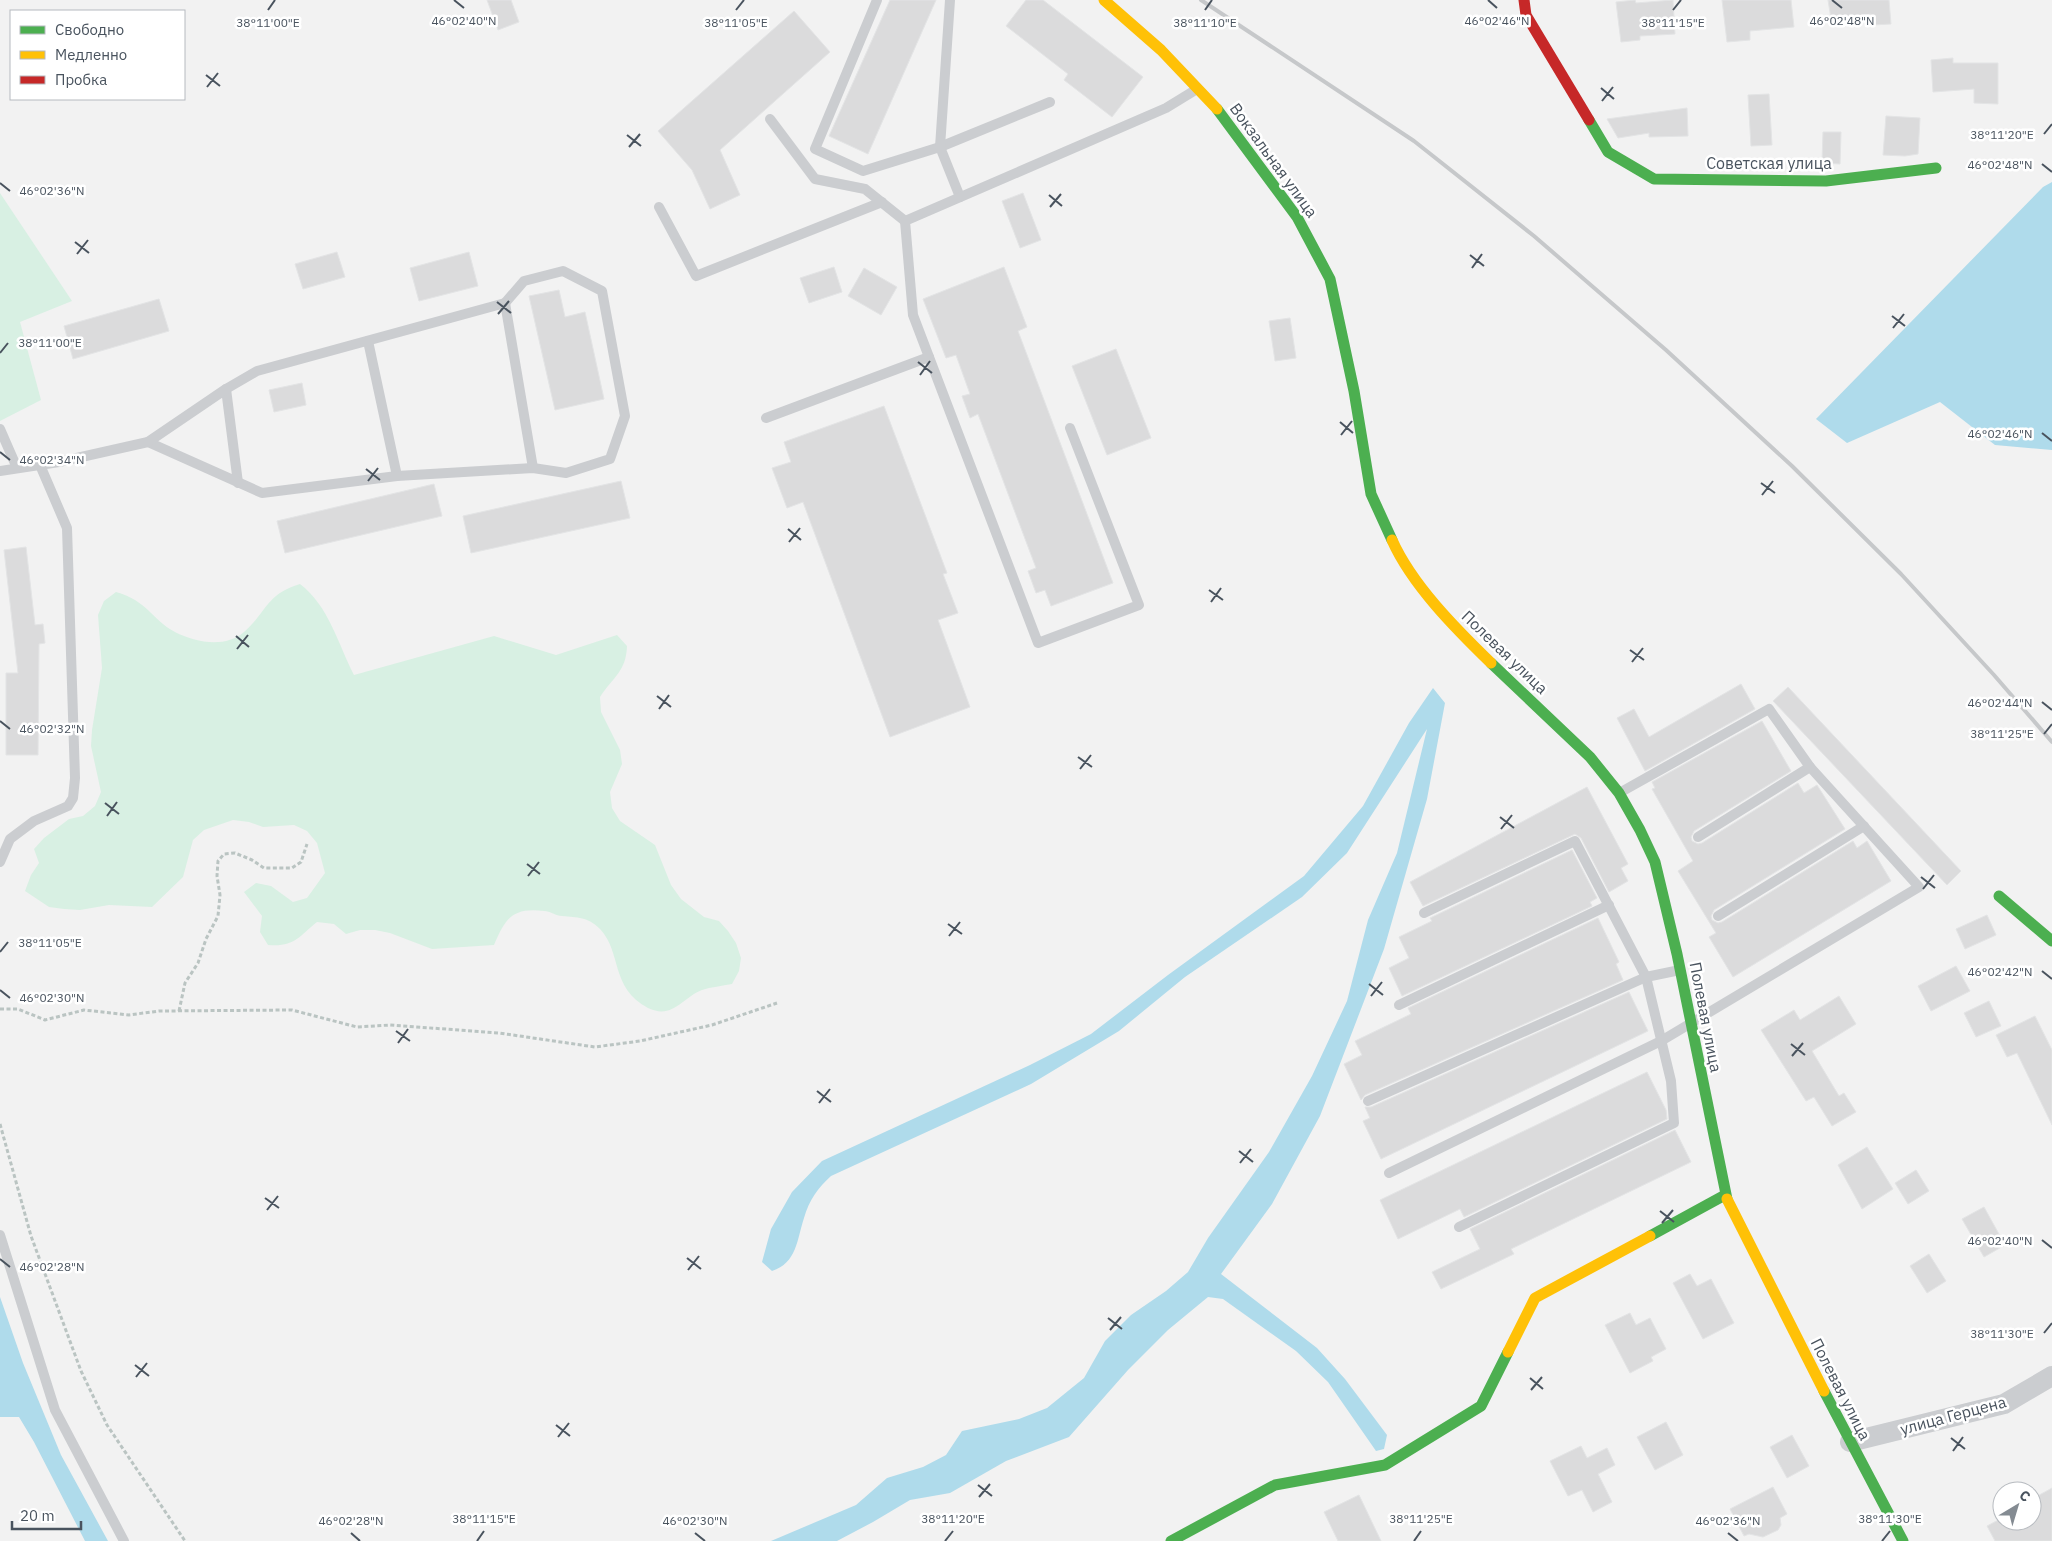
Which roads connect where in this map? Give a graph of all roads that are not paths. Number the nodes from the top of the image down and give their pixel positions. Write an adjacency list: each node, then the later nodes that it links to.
1 (877, 0): 8 (lane)
2 (950, 0): 8 (lane)
3 (1104, 0): 5 (street, Вокзальная улица)
4 (1524, 0): 9 (street, Советская улица)
5 (1198, 89): 10 (lane); 28 (street, Вокзальная улица)
6 (1050, 102): 8 (lane)
7 (770, 119): 11 (lane)
8 (940, 147): 10 (lane)
9 (1936, 168)
10 (960, 196): 13 (lane)
11 (882, 202): 12 (lane); 13 (lane)
12 (659, 207)
13 (906, 221): 16 (lane)
14 (505, 304): 15 (lane); 24 (lane); 24 (lane)
15 (368, 341): 17 (lane); 26 (lane)
16 (929, 357): 18 (lane); 19 (lane)
17 (226, 389): 21 (lane); 27 (lane)
18 (766, 418)
19 (1070, 428)
20 (0, 429): 23 (lane)
21 (148, 442): 22 (lane); 27 (lane)
22 (40, 465): 23 (lane); 33 (lane)
23 (17, 468): 25 (lane)
24 (533, 468): 26 (lane)
25 (0, 471)
26 (396, 476): 27 (lane)
27 (238, 483)
28 (1397, 552): 30 (street, Полевая улица)
29 (1810, 767): 30 (lane); 31 (lane); 32 (lane)
30 (1619, 793): 39 (street, Полевая улица)
31 (1864, 826): 37 (lane); 42 (lane)
32 (1698, 837)
33 (0, 862)
34 (1999, 896): 38 (street)
35 (1609, 906): 36 (lane); 40 (lane); 41 (lane)
36 (1424, 912)
37 (1718, 916)
38 (2052, 941)
39 (1680, 970): 40 (lane); 42 (street, Полевая улица)
40 (1646, 977): 43 (lane); 44 (lane)
41 (1399, 1005)
42 (1690, 1023): 43 (lane); 46 (street, Полевая улица)
43 (1661, 1041): 45 (lane); 47 (lane)
44 (1368, 1101)
45 (1389, 1172)
46 (1724, 1195): 50 (street, Полевая улица); 52 (street)
47 (1459, 1227)
48 (0, 1235): 51 (lane)
49 (2052, 1376): 50 (street, улица Герцена)
50 (1850, 1442): 53 (street, Полевая улица)
51 (124, 1541)
52 (1171, 1541)
53 (1903, 1541)

